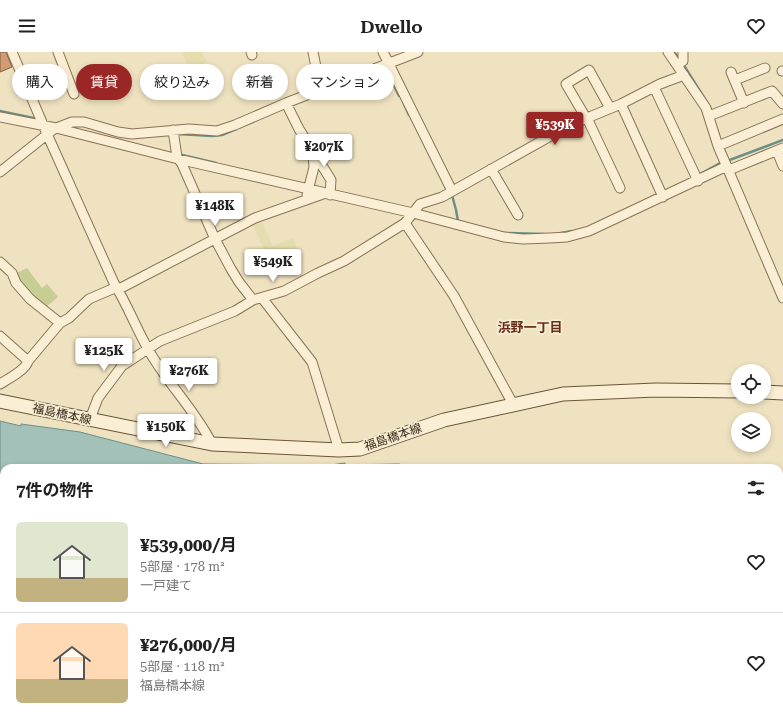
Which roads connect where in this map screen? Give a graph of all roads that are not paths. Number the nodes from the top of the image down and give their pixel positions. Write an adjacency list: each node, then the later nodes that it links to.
1 (12, 52): 28 (street)
2 (58, 52): 16 (street)
3 (313, 52): 8 (street)
4 (383, 52): 9 (street)
5 (418, 52): 9 (street)
6 (668, 52): 7 (street)
7 (681, 60): 12 (street)
8 (315, 64)
9 (388, 64)
10 (765, 68): 14 (street)
11 (731, 72): 14 (street)
12 (684, 75): 15 (street); 23 (street)
13 (394, 76): 41 (street)
14 (735, 80): 18 (street)
15 (654, 87): 19 (street); 38 (street)
16 (74, 94)
17 (299, 100): 21 (street)
18 (744, 103): 20 (street); 23 (street)
19 (621, 104): 22 (street); 43 (street)
20 (783, 104)
21 (288, 105): 29 (street); 32 (street)
22 (610, 108): 25 (street); 25 (street)
23 (712, 115): 30 (street)
24 (0, 117): 28 (street)
25 (586, 118): 36 (street); 40 (street)
26 (783, 120): 30 (street)
27 (62, 126): 28 (street); 29 (street); 33 (street)
28 (44, 128): 37 (street); 51 (street)
29 (174, 133): 33 (street)
30 (720, 145): 34 (street)
31 (780, 149): 34 (street); 35 (street)
32 (313, 153): 39 (street); 42 (street)
33 (177, 156): 39 (street); 48 (street)
34 (727, 165): 38 (street); 50 (street)
35 (783, 166)
36 (491, 169): 41 (street); 46 (street)
37 (0, 172)
38 (697, 178): 43 (street)
39 (309, 187): 42 (street); 44 (street)
40 (620, 188)
41 (452, 191): 45 (street)
42 (329, 192): 44 (street); 45 (street)
43 (662, 194): 45 (street)
44 (306, 200): 48 (street)
45 (415, 210): 47 (street)
46 (518, 215)
47 (405, 223): 53 (street); 63 (street)
48 (214, 237): 51 (street); 53 (street)
49 (0, 262): 54 (street)
50 (780, 284): 52 (street)
51 (118, 288): 54 (street); 56 (street)
52 (783, 298)
53 (258, 299): 56 (street); 66 (street)
54 (60, 323): 57 (street)
55 (0, 336): 57 (street)
56 (148, 350): 64 (street); 65 (street)
57 (28, 361): 58 (street)
58 (0, 384)
59 (731, 391): 63 (main road, 福島橋本線)
60 (771, 392): 61 (main road)
61 (783, 393)
62 (0, 401): 64 (main road, 福島橋本線)
63 (514, 406): 66 (main road, 福島橋本線)
64 (90, 420): 65 (main road, 福島橋本線)
65 (212, 444): 66 (main road, 福島橋本線)
66 (338, 450)

